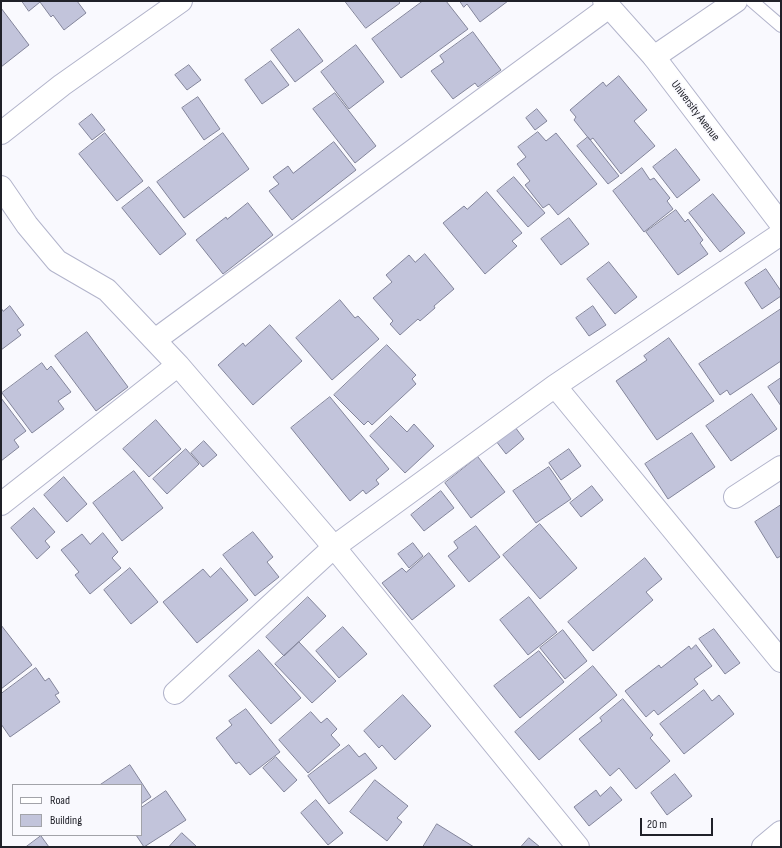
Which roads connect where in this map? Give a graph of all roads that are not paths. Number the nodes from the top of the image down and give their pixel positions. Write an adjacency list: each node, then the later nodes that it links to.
1 (181, 1): 7 (street)
2 (736, 1): 6 (street)
3 (752, 1): 5 (lane)
4 (607, 4): 6 (street, University Avenue); 11 (street)
5 (781, 26)
6 (654, 57): 9 (street, University Avenue)
7 (1, 133)
8 (1, 187): 11 (street)
9 (781, 224)
10 (781, 234): 13 (street)
11 (155, 340): 12 (street)
12 (178, 365): 16 (street); 17 (street)
13 (555, 386): 17 (street); 18 (street)
14 (781, 468): 15 (street)
15 (735, 497)
16 (1, 504)
17 (334, 547): 19 (street); 21 (street)
18 (781, 660)
19 (174, 693)
20 (781, 832): 22 (street)
21 (578, 847)
22 (763, 847)

